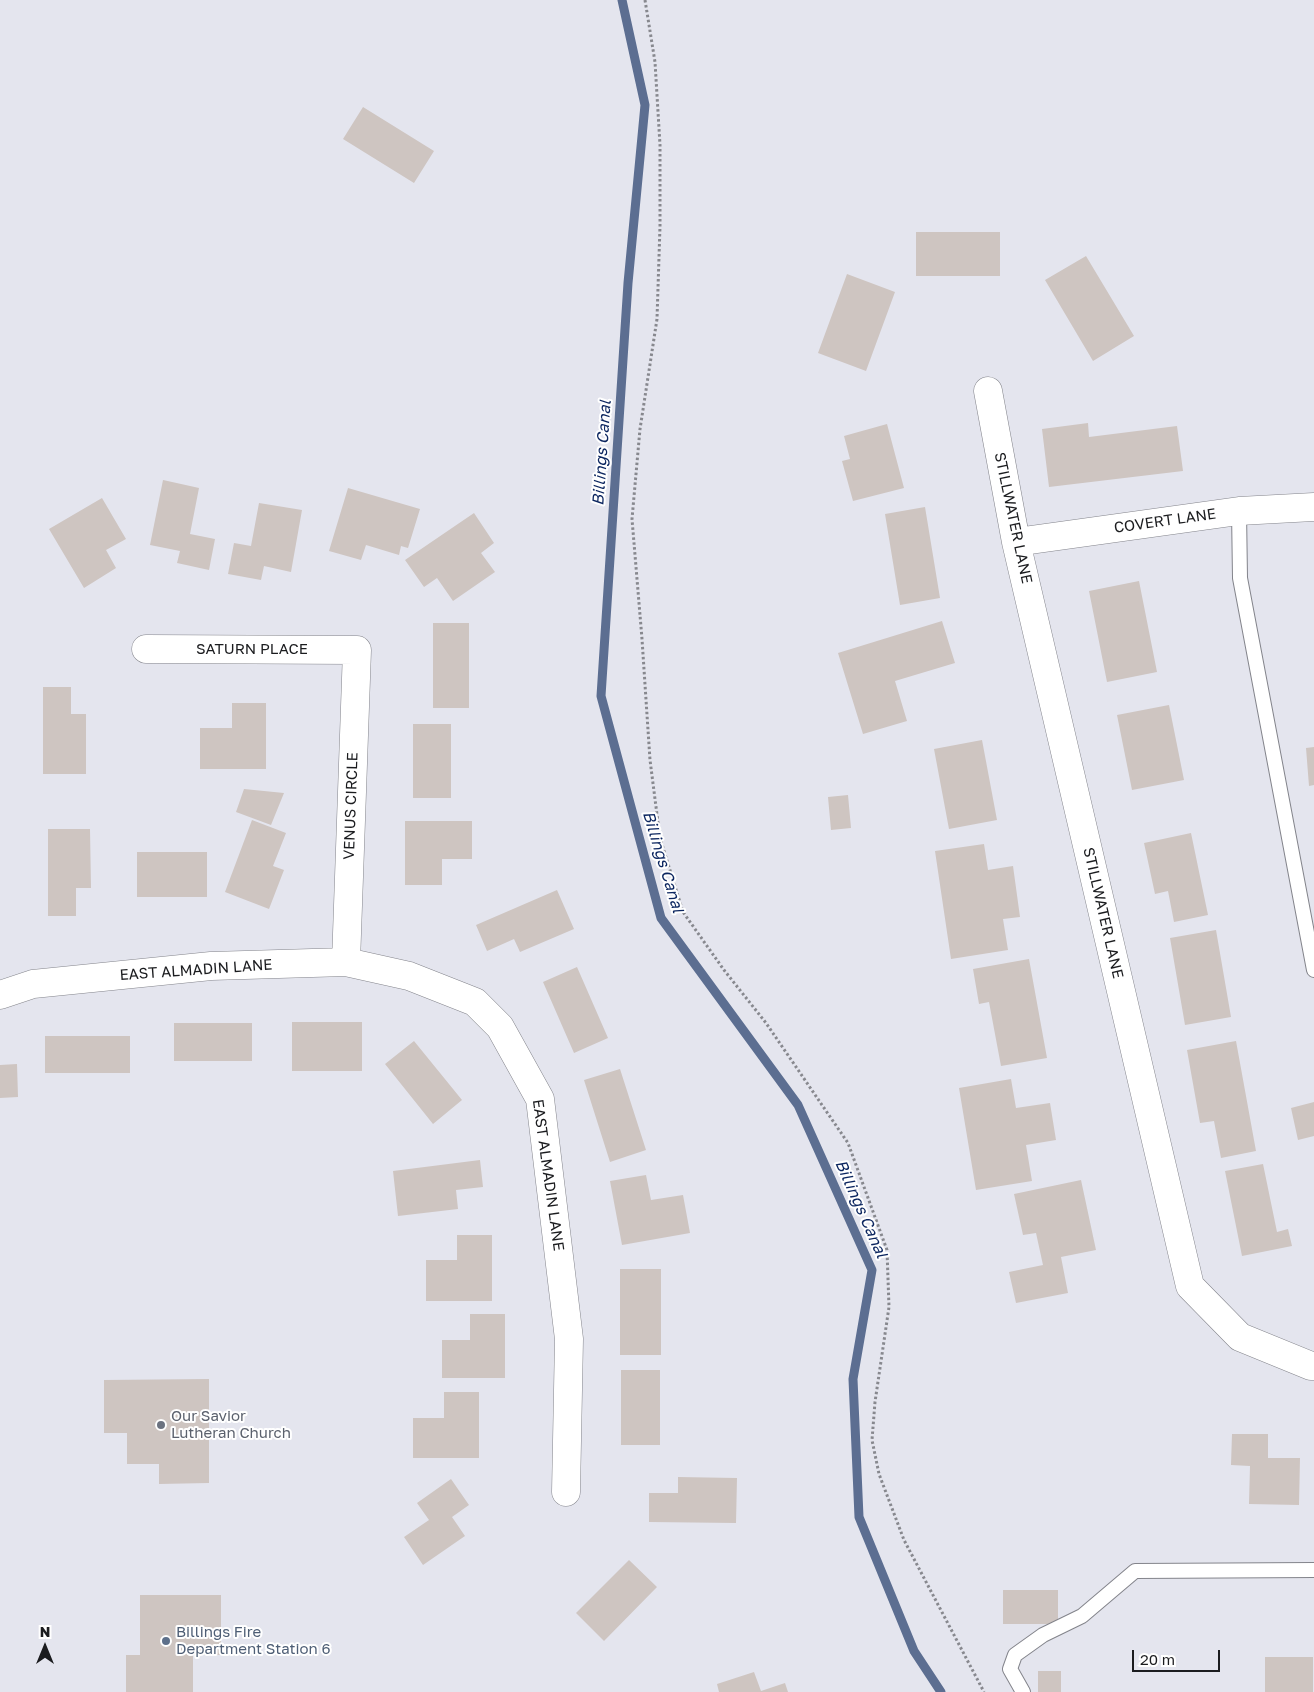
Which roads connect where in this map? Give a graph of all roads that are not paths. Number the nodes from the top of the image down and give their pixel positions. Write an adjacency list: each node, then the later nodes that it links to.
1 (988, 391): 4 (street, STILLWATER LANE)
2 (1314, 507): 3 (street, COVERT LANE)
3 (1239, 511): 4 (street, COVERT LANE); 8 (lane)
4 (1016, 542): 10 (street, STILLWATER LANE)
5 (146, 649): 6 (street, SATURN PLACE)
6 (357, 650): 7 (street, VENUS CIRCLE)
7 (346, 962): 9 (street, EAST ALMADIN LANE); 11 (street, EAST ALMADIN LANE)
8 (1314, 970)
9 (0, 995)
10 (1314, 1366)
11 (566, 1492)
12 (1314, 1570): 13 (lane)
13 (1023, 1692)

